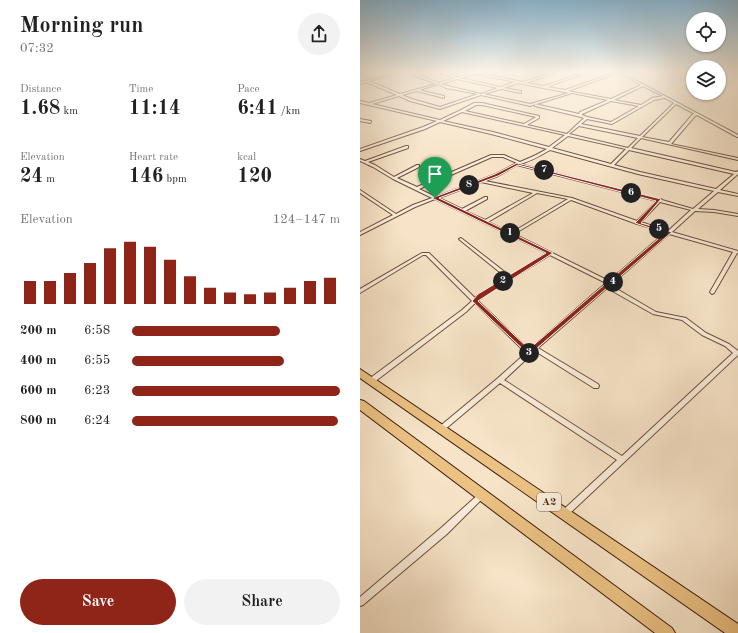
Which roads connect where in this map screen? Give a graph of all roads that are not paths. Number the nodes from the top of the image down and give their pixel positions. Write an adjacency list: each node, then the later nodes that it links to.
1 (461, 101): 15 (street)
2 (360, 102): 12 (street)
3 (377, 102): 12 (street)
4 (419, 102): 5 (street)
5 (459, 102)
6 (522, 102): 13 (street)
7 (543, 102): 13 (street)
8 (607, 102): 18 (street)
9 (619, 102): 14 (street)
10 (649, 102): 14 (street)
11 (676, 102): 17 (street); 26 (street)
12 (369, 104): 20 (street)
13 (535, 104): 18 (street)
14 (642, 106): 18 (street)
15 (470, 107): 16 (street); 23 (street)
16 (462, 111): 20 (street); 23 (street)
17 (697, 114): 25 (street); 27 (street)
18 (584, 117): 22 (street)
19 (360, 120): 21 (street)
20 (438, 121): 29 (street); 31 (street)
21 (370, 122)
22 (579, 125): 24 (street); 26 (street)
23 (525, 126): 24 (street)
24 (566, 135): 29 (street); 30 (street)
25 (738, 136)
26 (640, 138): 27 (street); 30 (street)
27 (668, 143): 32 (street)
28 (408, 147): 34 (street)
29 (546, 149): 35 (street); 37 (street)
30 (629, 149): 37 (street); 38 (street)
31 (360, 150)
32 (738, 159)
33 (360, 160): 34 (street)
34 (366, 162): 39 (street)
35 (519, 163): 40 (street); 41 (street); 49 (street)
36 (418, 166): 39 (street)
37 (611, 166): 42 (street)
38 (737, 173): 42 (street)
39 (394, 178): 41 (street)
40 (481, 181): 44 (street); 46 (street)
41 (416, 189): 46 (street)
42 (719, 190): 45 (street); 51 (street)
43 (360, 191): 52 (street)
44 (537, 192): 48 (street); 54 (street)
45 (738, 195)
46 (435, 198): 50 (street); 52 (street)
47 (486, 198): 50 (street)
48 (571, 199): 55 (street); 58 (street)
49 (660, 200): 51 (street); 55 (street)
50 (463, 210): 54 (street)
51 (694, 210): 53 (street); 56 (street)
52 (395, 215): 57 (street)
53 (738, 215)
54 (486, 221): 58 (street)
55 (638, 223): 56 (street)
56 (669, 232): 60 (street); 63 (street)
57 (360, 234)
58 (511, 234): 61 (street)
59 (461, 240): 62 (street)
60 (737, 251): 65 (street)
61 (550, 253): 62 (street); 63 (street)
62 (509, 277): 66 (street)
63 (609, 285): 67 (street); 69 (street)
64 (360, 291): 66 (street)
65 (712, 292)
66 (475, 301): 68 (street); 72 (street)
67 (535, 349): 68 (street); 73 (street)
68 (529, 353): 71 (street)
69 (738, 353): 76 (street)
70 (360, 373): 72 (highway, A2)
71 (500, 380): 75 (street); 76 (street)
72 (371, 381): 75 (highway, A2)
73 (596, 386)
74 (360, 404): 77 (highway)
75 (441, 429): 78 (highway, A2)
76 (622, 460): 78 (street)
77 (482, 495): 79 (street); 80 (highway)
78 (565, 513): 81 (highway, A2)
79 (360, 602)
80 (667, 633)
81 (738, 633)

